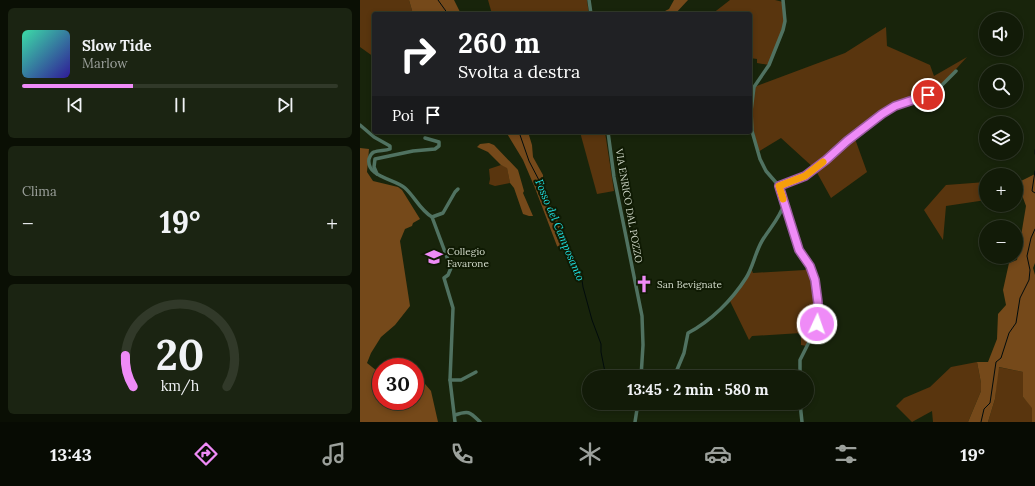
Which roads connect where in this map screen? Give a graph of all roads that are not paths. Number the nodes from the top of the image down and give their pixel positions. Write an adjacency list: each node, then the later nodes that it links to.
1 (589, 0): 3 (street)
2 (783, 0): 5 (street)
3 (591, 12)
4 (956, 71): 11 (street)
5 (752, 103)
6 (360, 125): 10 (street)
7 (752, 130): 11 (street)
8 (608, 134): 15 (street, VIA ENRICO DAL POZZO)
9 (425, 138): 10 (street)
10 (378, 175): 14 (street)
11 (779, 186): 13 (street)
12 (458, 189): 14 (street)
13 (784, 202): 16 (street); 17 (street)
14 (432, 217): 19 (street)
15 (641, 370)
16 (677, 370)
17 (800, 370)
18 (476, 372): 19 (street)
19 (450, 380): 22 (street)
20 (637, 410): 25 (street)
21 (801, 410): 26 (street)
22 (455, 415): 23 (street); 24 (street)
23 (455, 422)
24 (480, 422)
25 (635, 422)
26 (802, 422)

